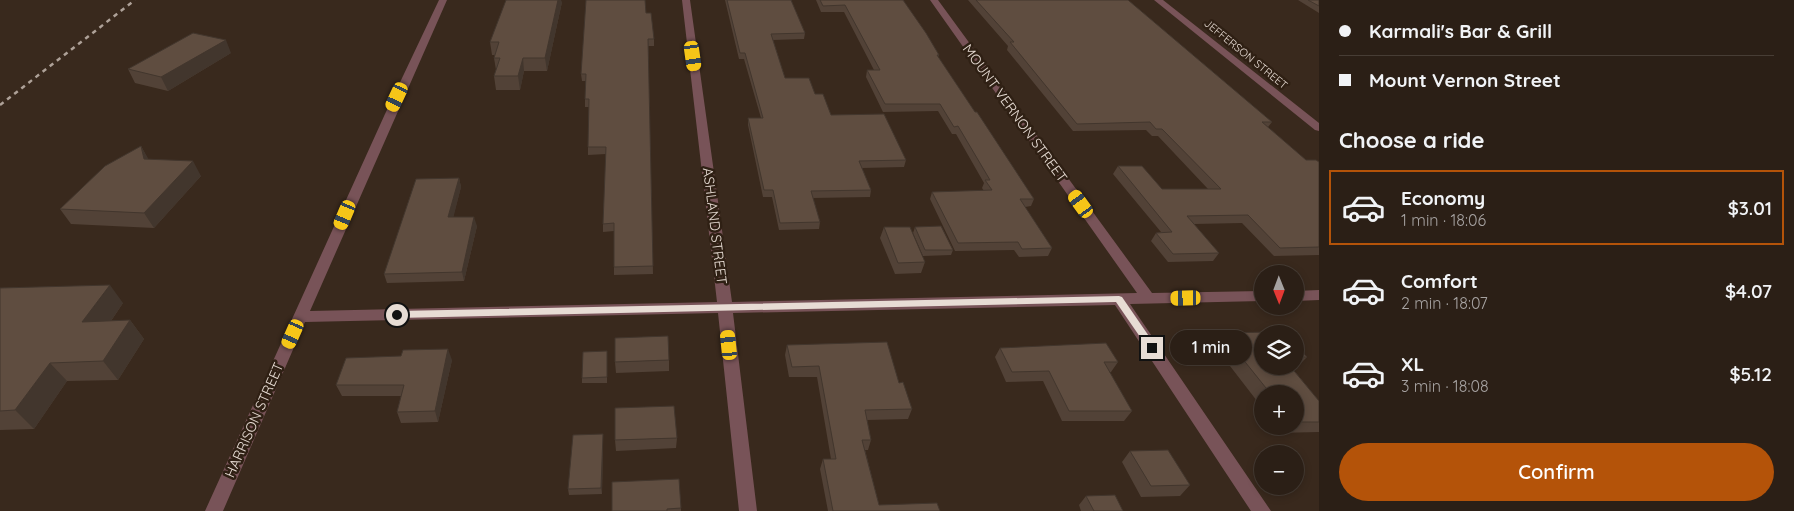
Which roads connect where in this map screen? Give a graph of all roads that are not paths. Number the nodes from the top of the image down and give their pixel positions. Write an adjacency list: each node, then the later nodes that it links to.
1 (443, 0): 12 (street, HARRISON STREET)
2 (686, 0): 11 (street, ASHLAND STREET)
3 (934, 0): 9 (street, MOUNT VERNON STREET)
4 (1158, 0): 5 (street, JEFFERSON STREET)
5 (1319, 128)
6 (1254, 296): 9 (street)
7 (1304, 296): 8 (street)
8 (1319, 296)
9 (1148, 298): 10 (street)
10 (1119, 299): 11 (street); 15 (street)
11 (725, 308): 12 (street); 14 (street, ASHLAND STREET)
12 (301, 317): 13 (street, HARRISON STREET)
13 (214, 511)
14 (748, 511)
15 (1262, 511)

